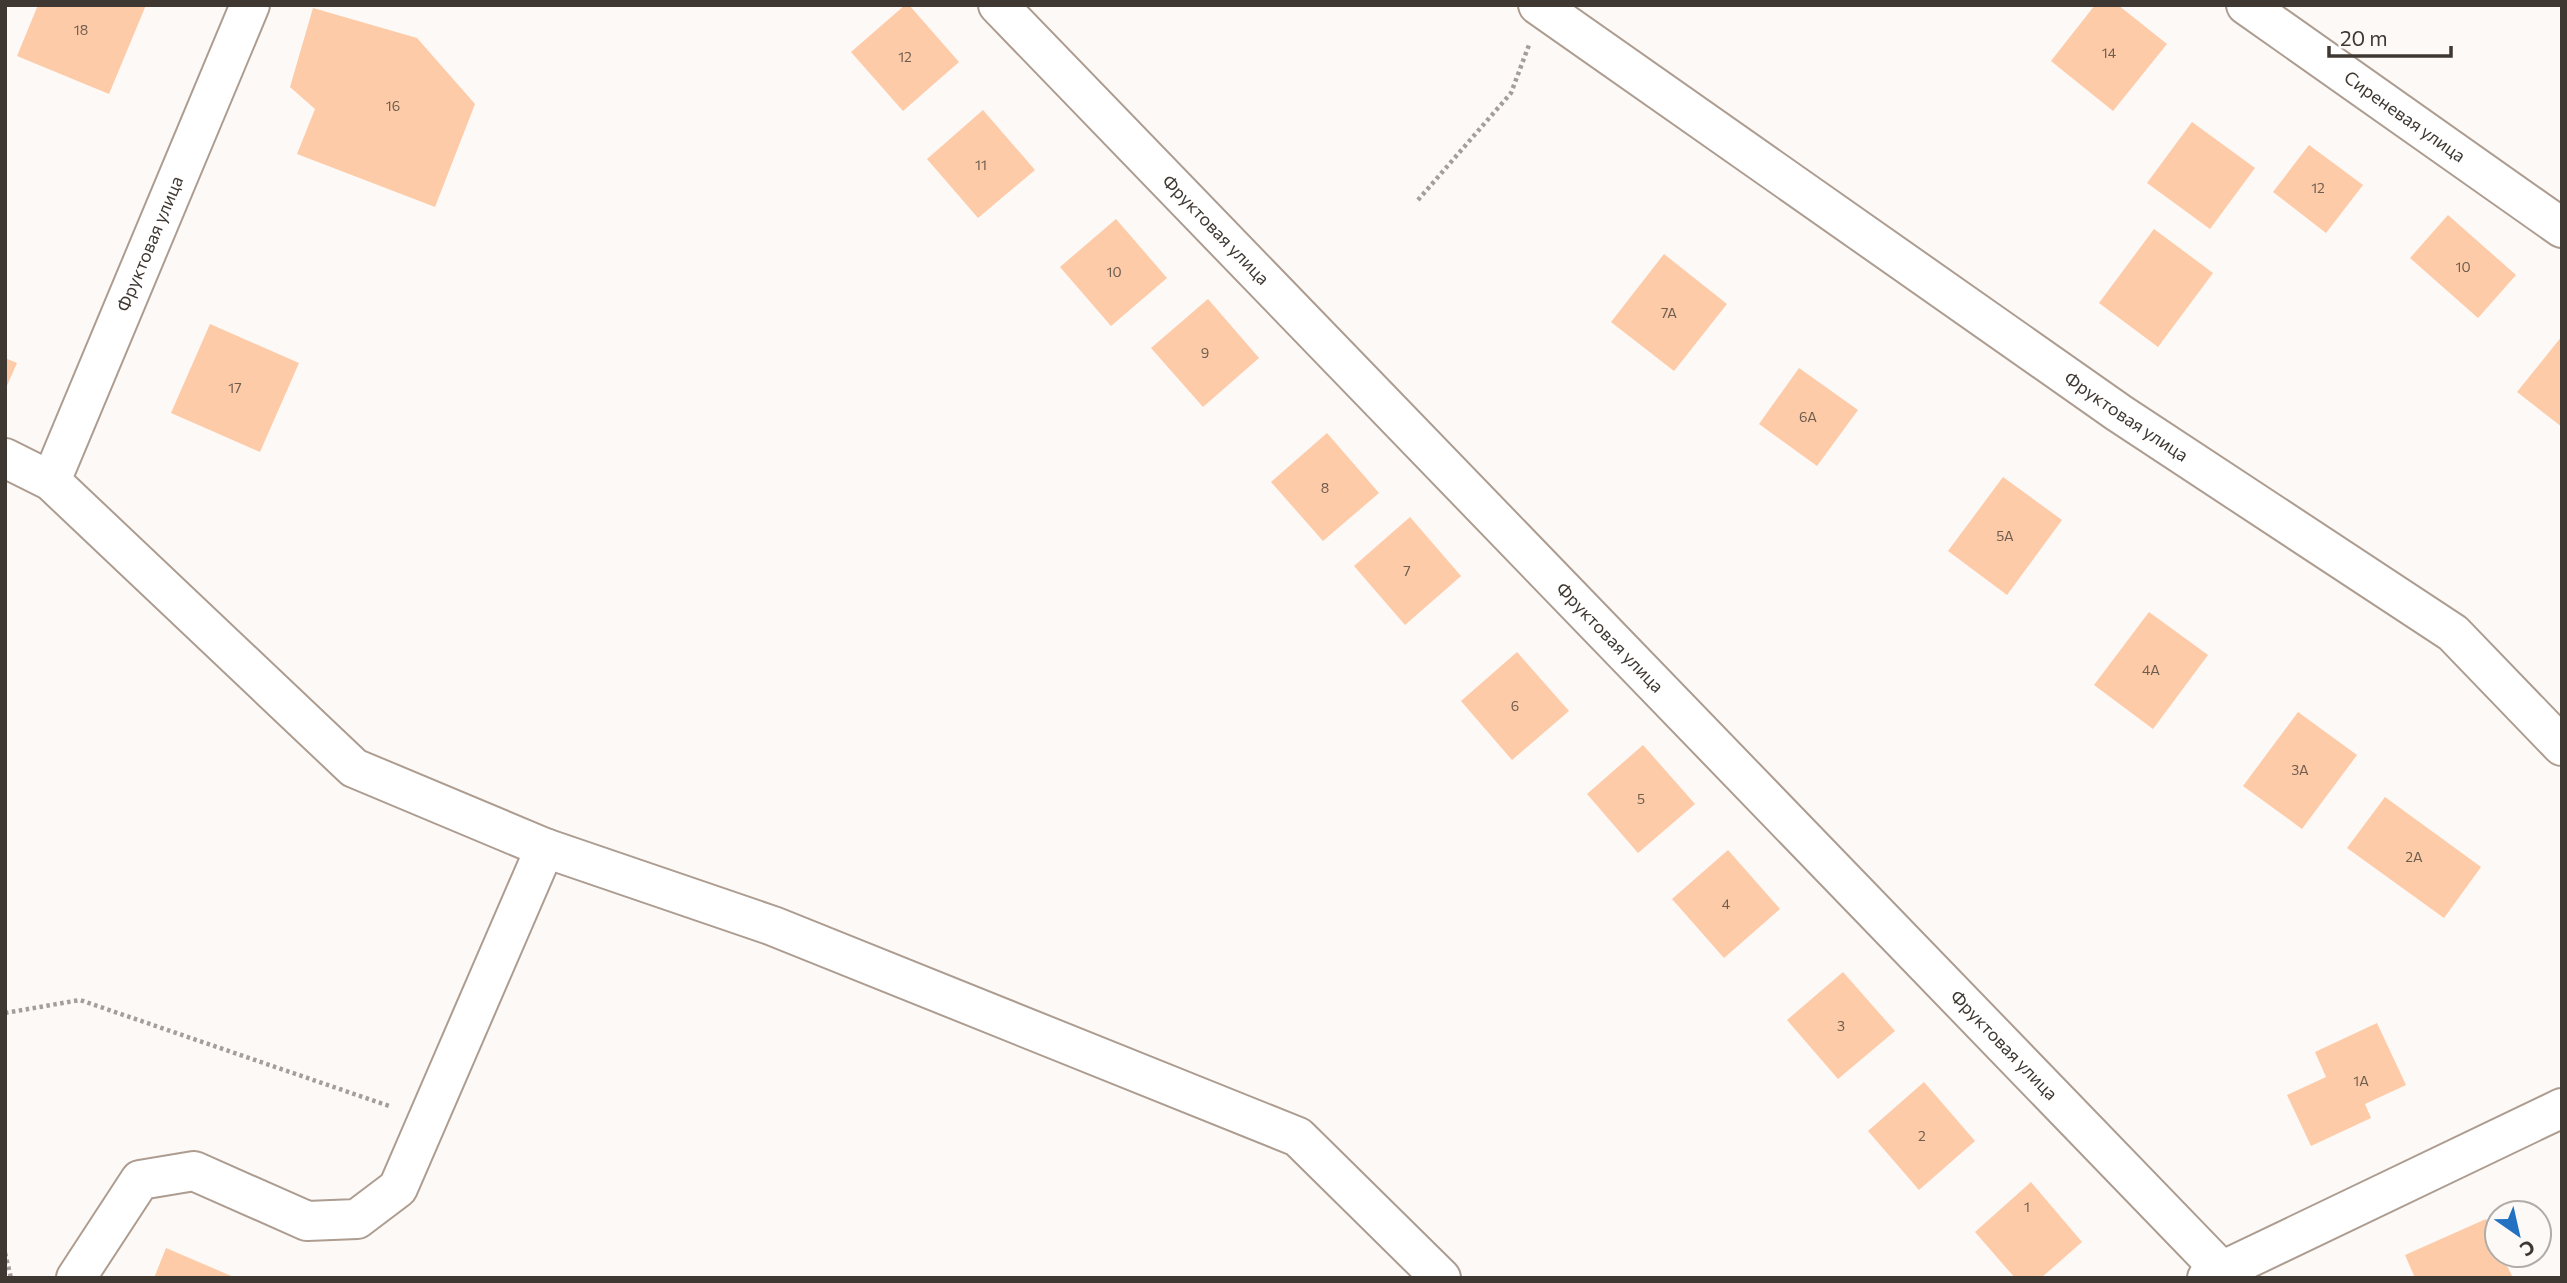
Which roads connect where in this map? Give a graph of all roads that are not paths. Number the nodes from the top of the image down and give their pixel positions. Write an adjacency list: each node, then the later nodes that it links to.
1 (250, 5): 7 (street, Фруктовая улица)
2 (998, 5): 11 (street, Фруктовая улица)
3 (2246, 5): 5 (street, Сиреневая улица)
4 (1541, 7): 8 (street, Фруктовая улица)
5 (2562, 228)
6 (5, 458): 7 (street)
7 (51, 481): 9 (street)
8 (2562, 746)
9 (545, 848): 12 (street); 13 (street)
10 (2562, 1108): 11 (street)
11 (2214, 1274)
12 (76, 1278)
13 (1441, 1278)

